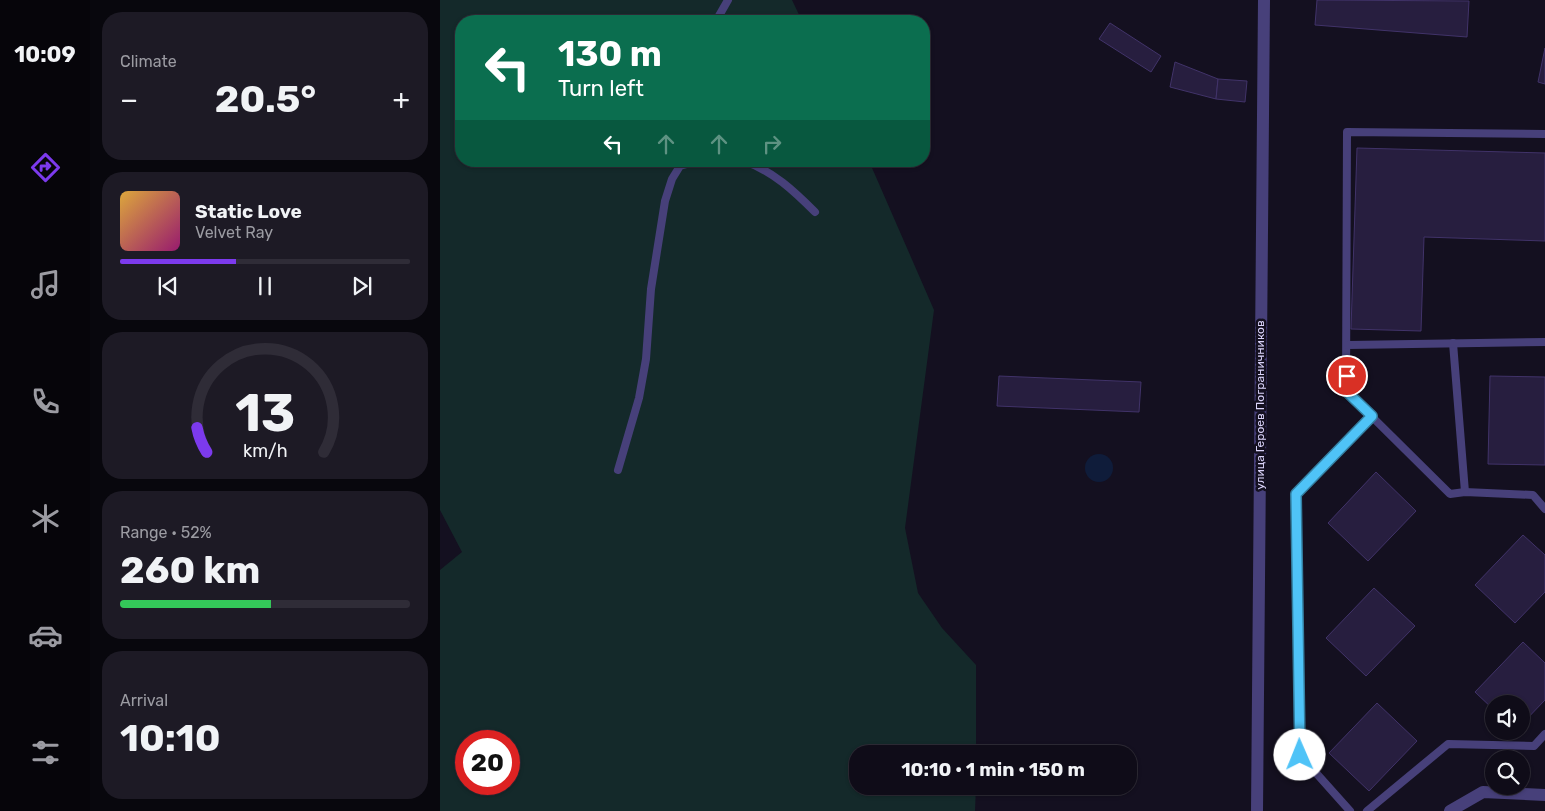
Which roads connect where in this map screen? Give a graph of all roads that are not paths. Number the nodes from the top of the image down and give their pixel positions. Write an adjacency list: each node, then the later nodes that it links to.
1 (728, 0): 3 (lane)
2 (1264, 0): 17 (street, улица Героев Пограничников)
3 (719, 15)
4 (1545, 134): 10 (lane)
5 (679, 167): 12 (lane)
6 (759, 167): 7 (lane)
7 (815, 212)
8 (1545, 342): 9 (lane)
9 (1453, 343): 10 (lane); 13 (lane)
10 (1348, 345): 11 (lane)
11 (1372, 416): 13 (lane); 18 (lane)
12 (618, 470)
13 (1465, 492): 14 (lane)
14 (1545, 509)
15 (1545, 734): 19 (lane)
16 (1545, 795): 20 (street)
17 (1257, 811)
18 (1350, 811)
19 (1367, 811)
20 (1450, 811)

